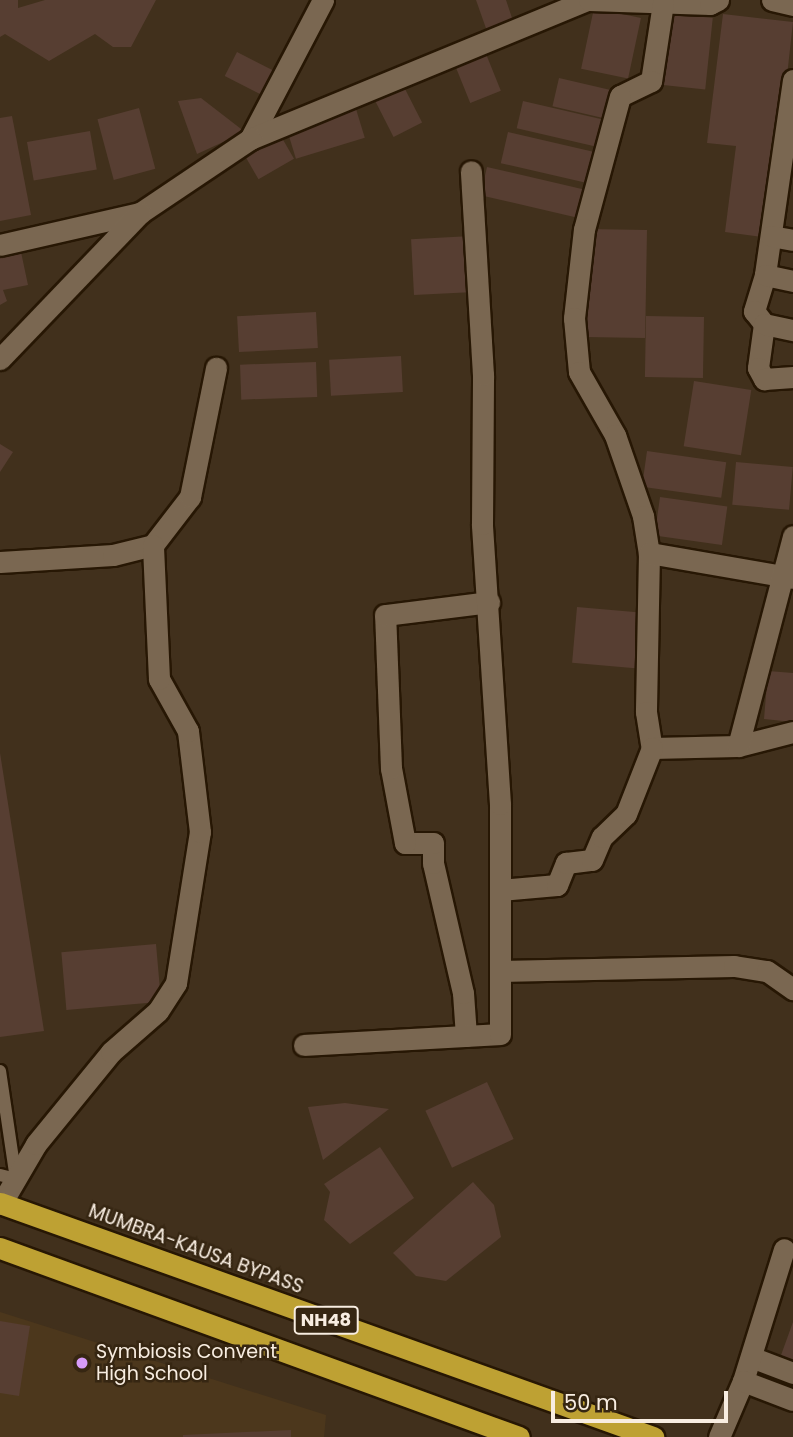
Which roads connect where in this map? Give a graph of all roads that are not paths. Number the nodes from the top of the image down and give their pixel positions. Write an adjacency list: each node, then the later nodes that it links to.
1 (323, 0): 9 (street)
2 (588, 0): 5 (street); 9 (street)
3 (718, 0): 5 (street)
4 (772, 0): 6 (street)
5 (663, 3): 25 (street)
6 (793, 5)
7 (793, 80): 8 (street)
8 (792, 107): 11 (street)
9 (250, 139): 12 (street)
10 (471, 171): 28 (street)
11 (784, 196): 13 (street)
12 (140, 213): 15 (street); 20 (street)
13 (771, 236): 14 (street); 16 (street)
14 (793, 240)
15 (0, 245)
16 (765, 275): 17 (street); 18 (street)
17 (793, 281)
18 (764, 324): 19 (street); 22 (street)
19 (793, 330)
20 (0, 359)
21 (216, 368): 24 (street)
22 (793, 377)
23 (793, 536): 27 (street)
24 (153, 545): 26 (street); 38 (street)
25 (649, 553): 27 (street); 31 (street)
26 (0, 562)
27 (788, 578): 30 (street)
28 (489, 603): 32 (street); 35 (street)
29 (793, 732): 30 (street)
30 (738, 746): 31 (street)
31 (652, 747): 32 (street)
32 (500, 890): 33 (street)
33 (500, 971): 34 (street); 35 (street)
34 (793, 989)
35 (466, 1036): 36 (street)
36 (304, 1045)
37 (0, 1071): 38 (lane)
38 (8, 1177): 39 (street)
39 (1, 1204): 47 (highway, MUMBRA-KAUSA BYPASS / NH48)
40 (0, 1248): 46 (highway, NH48)
41 (784, 1249): 42 (street)
42 (751, 1357): 43 (street); 44 (street)
43 (793, 1373)
44 (743, 1381): 45 (street); 48 (street)
45 (793, 1400)
46 (519, 1437)
47 (653, 1437)
48 (719, 1437)

